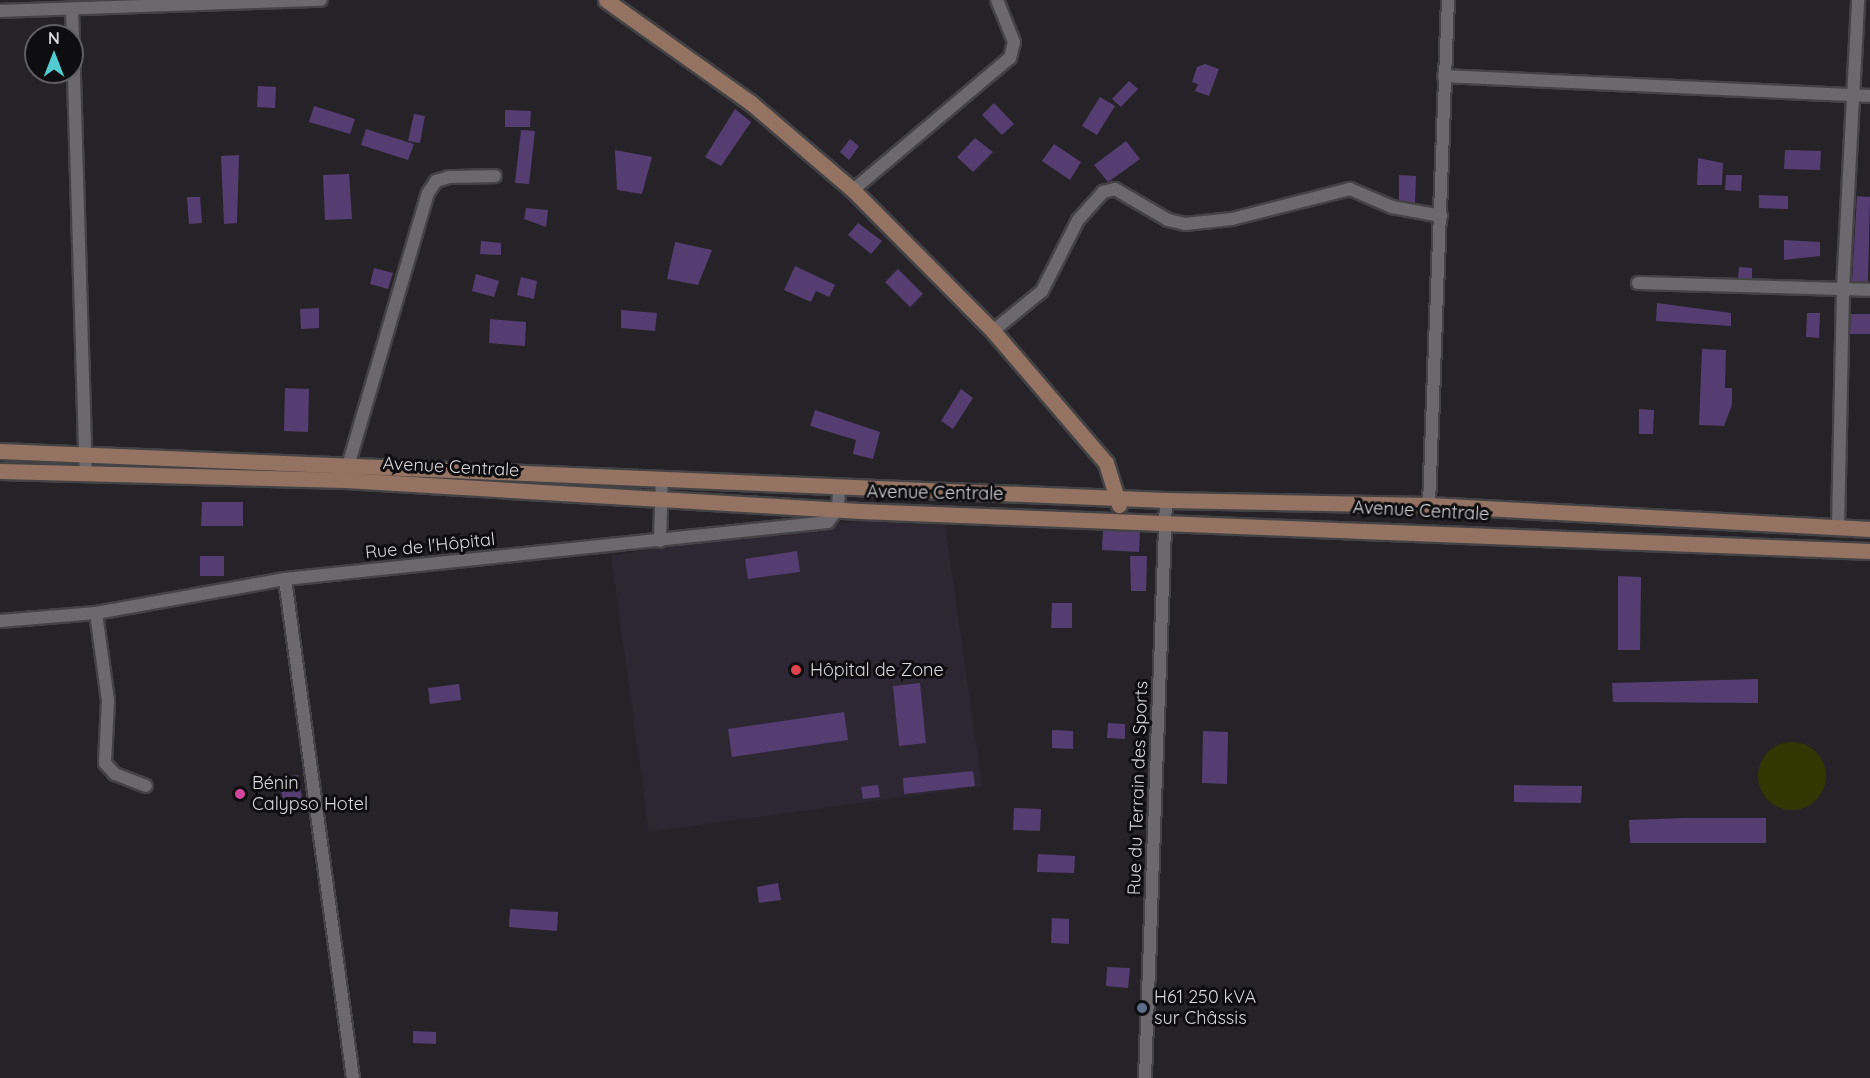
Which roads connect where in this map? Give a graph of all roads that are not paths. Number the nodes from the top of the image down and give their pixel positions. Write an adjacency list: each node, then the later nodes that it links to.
1 (321, 0): 6 (street)
2 (606, 0): 12 (street)
3 (997, 0): 12 (street)
4 (1448, 0): 8 (street)
5 (1858, 0): 9 (street)
6 (72, 9): 7 (street); 19 (street)
7 (0, 11)
8 (1444, 76): 9 (street); 13 (street)
9 (1854, 95): 10 (street); 15 (street)
10 (1870, 96)
11 (495, 176): 21 (street)
12 (853, 190): 17 (street)
13 (1441, 216): 17 (street); 28 (street)
14 (1638, 283): 15 (street)
15 (1842, 289): 16 (street); 32 (street)
16 (1870, 290)
17 (993, 331): 25 (street)
18 (0, 451): 19 (street, Avenue Centrale)
19 (84, 454): 21 (street, Avenue Centrale); 22 (street)
20 (0, 471): 22 (street, Avenue Centrale)
21 (346, 472): 22 (street, Avenue Centrale); 23 (street, Avenue Centrale); 26 (street, Avenue Centrale)
22 (86, 473)
23 (662, 479): 24 (street, Avenue Centrale); 26 (street)
24 (839, 487): 25 (street, Avenue Centrale); 29 (street)
25 (1119, 497): 27 (street, Avenue Centrale); 30 (street)
26 (664, 499): 29 (street, Avenue Centrale); 34 (street)
27 (1166, 500): 28 (street, Avenue Centrale); 31 (street, Rue du Terrain des Sports)
28 (1429, 505): 32 (street, Avenue Centrale)
29 (838, 508): 30 (street, Avenue Centrale); 34 (street, Rue de l'Hôpital)
30 (1120, 517): 31 (street, Avenue Centrale)
31 (1165, 520): 35 (street, Avenue Centrale); 41 (street, Rue du Terrain des Sports)
32 (1838, 528): 33 (street, Avenue Centrale)
33 (1870, 529)
34 (660, 541): 36 (street, Rue de l'Hôpital)
35 (1870, 551)
36 (285, 579): 37 (street, Rue de l'Hôpital); 40 (street)
37 (96, 613): 38 (street, Rue de l'Hôpital); 39 (street)
38 (0, 621)
39 (146, 786)
40 (354, 1078)
41 (1145, 1078)

